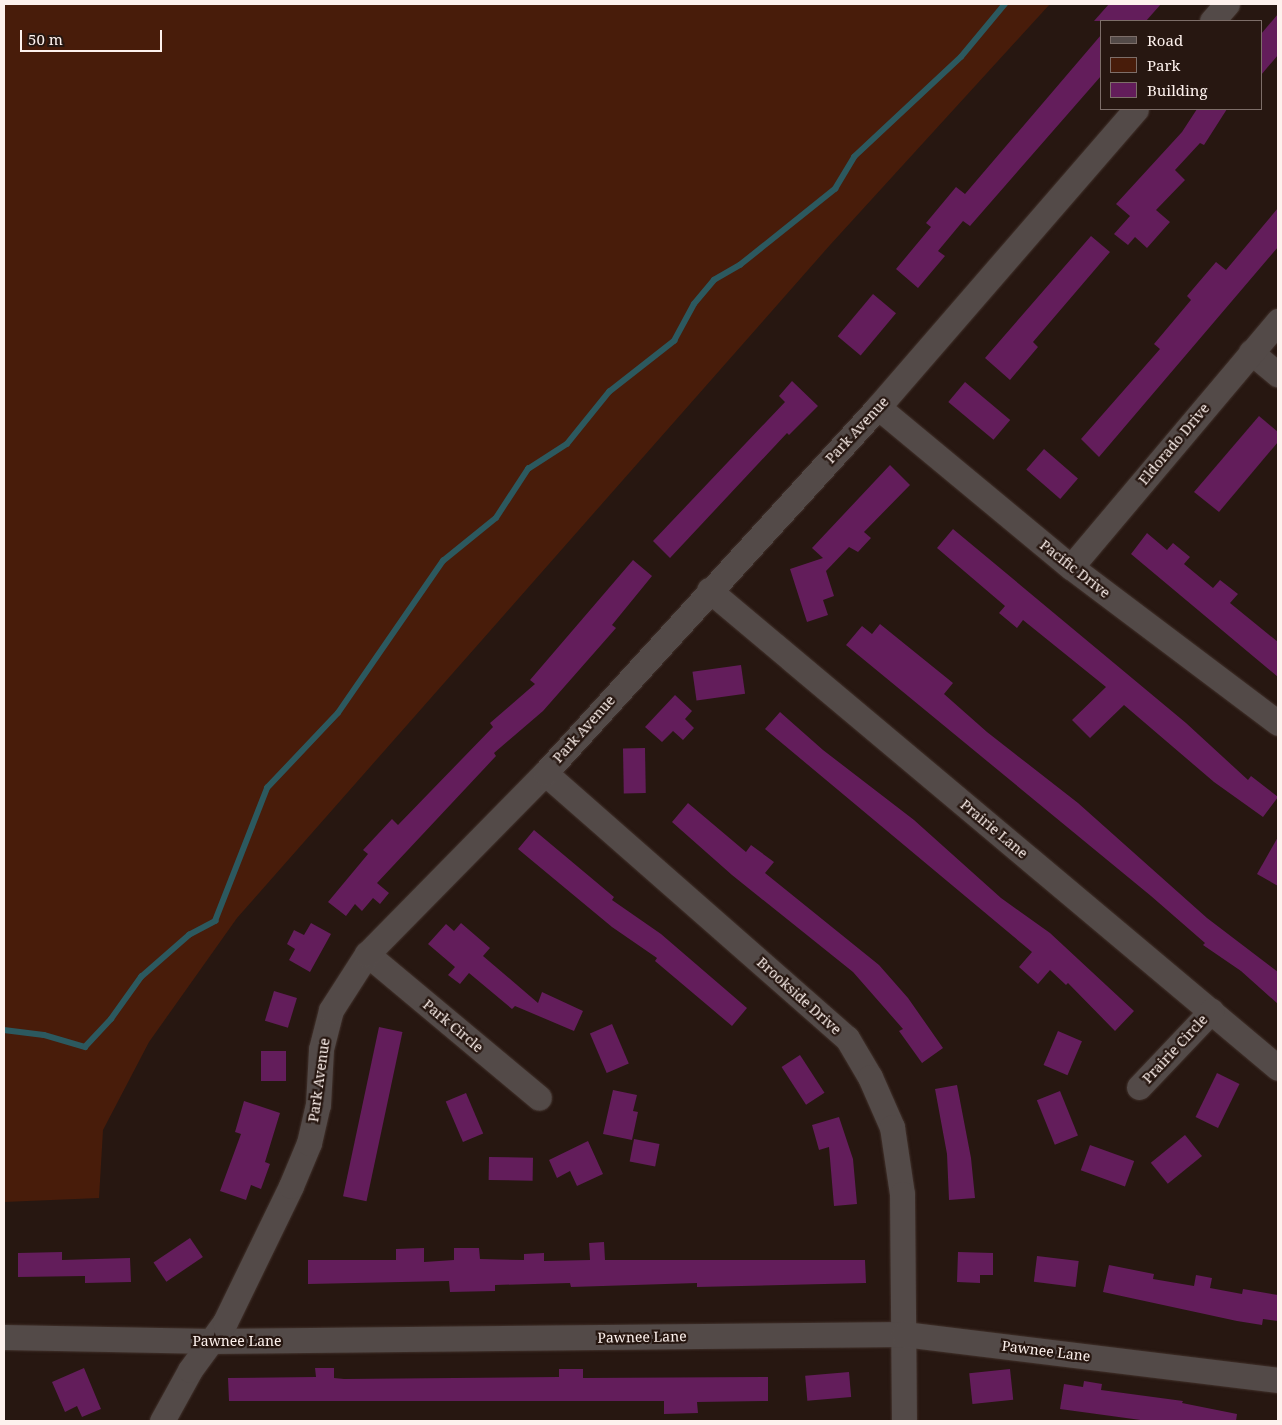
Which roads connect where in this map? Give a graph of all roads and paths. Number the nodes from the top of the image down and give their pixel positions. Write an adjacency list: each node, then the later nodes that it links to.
1 (1227, 4): 2 (street)
2 (1213, 20)
3 (1135, 110): 7 (street, Park Avenue)
4 (1278, 321): 5 (street, Eldorado Drive)
5 (1251, 352): 6 (street); 8 (street, Eldorado Drive)
6 (1278, 375)
7 (878, 407): 8 (street, Pacific Drive); 9 (street, Park Avenue)
8 (1071, 567): 10 (street, Pacific Drive)
9 (709, 590): 11 (street, Park Avenue); 13 (street, Prairie Lane)
10 (1278, 723)
11 (545, 773): 12 (street, Park Avenue); 17 (street, Brookside Drive)
12 (368, 954): 16 (street, Park Circle); 19 (street, Park Avenue)
13 (1211, 1011): 14 (street, Prairie Lane); 15 (street, Prairie Circle)
14 (1278, 1068)
15 (1139, 1087)
16 (539, 1098)
17 (904, 1334): 19 (street, Pawnee Lane); 20 (street, Pawnee Lane); 22 (street, Brookside Drive)
18 (4, 1337): 19 (street, Pawnee Lane)
19 (212, 1341): 21 (street, Park Avenue)
20 (1278, 1380)
21 (162, 1421)
22 (904, 1421)

